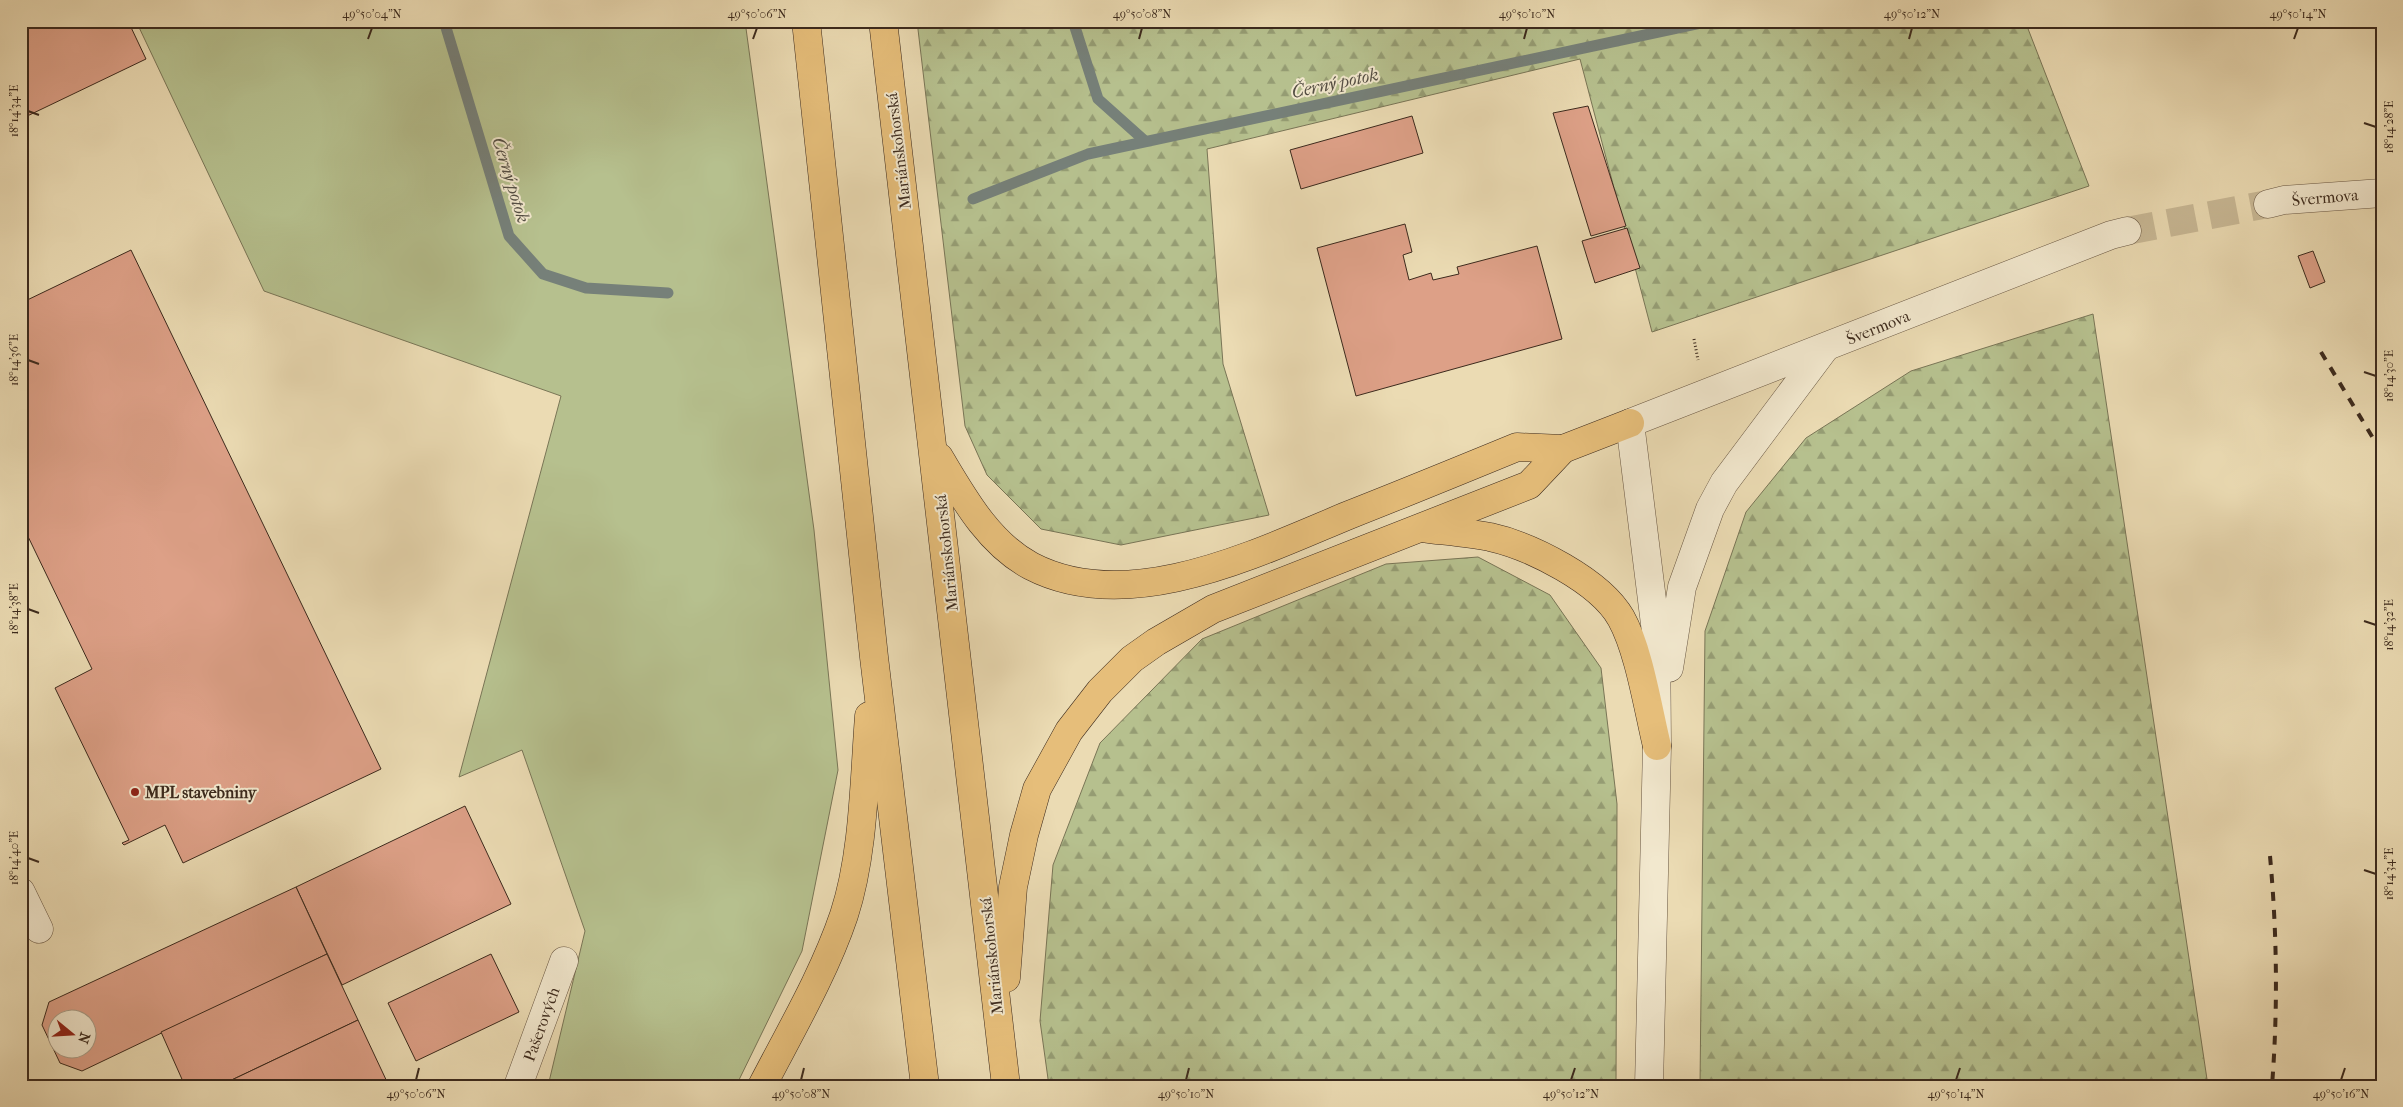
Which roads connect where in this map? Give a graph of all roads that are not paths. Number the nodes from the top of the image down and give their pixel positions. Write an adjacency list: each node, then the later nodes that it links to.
1 (806, 21): 11 (main road)
2 (883, 21): 8 (main road, Mariánskohorská)
3 (2382, 193): 4 (street, Švermova)
4 (2268, 204)
5 (2127, 231): 6 (street, Švermova)
6 (1825, 348): 7 (street, Švermova); 12 (street)
7 (1630, 423): 9 (main road); 12 (street)
8 (934, 447): 9 (main road); 16 (main road, Mariánskohorská)
9 (1563, 449): 10 (main road)
10 (1421, 528): 12 (main road); 16 (main road)
11 (874, 657): 18 (main road); 19 (main road)
12 (1657, 746): 21 (street)
13 (21, 892): 14 (street)
14 (39, 929)
15 (564, 961): 17 (street, Pašerových)
16 (1001, 1045): 20 (main road, Mariánskohorská)
17 (518, 1086)
18 (762, 1086)
19 (925, 1086)
20 (1006, 1086)
21 (1649, 1086)

